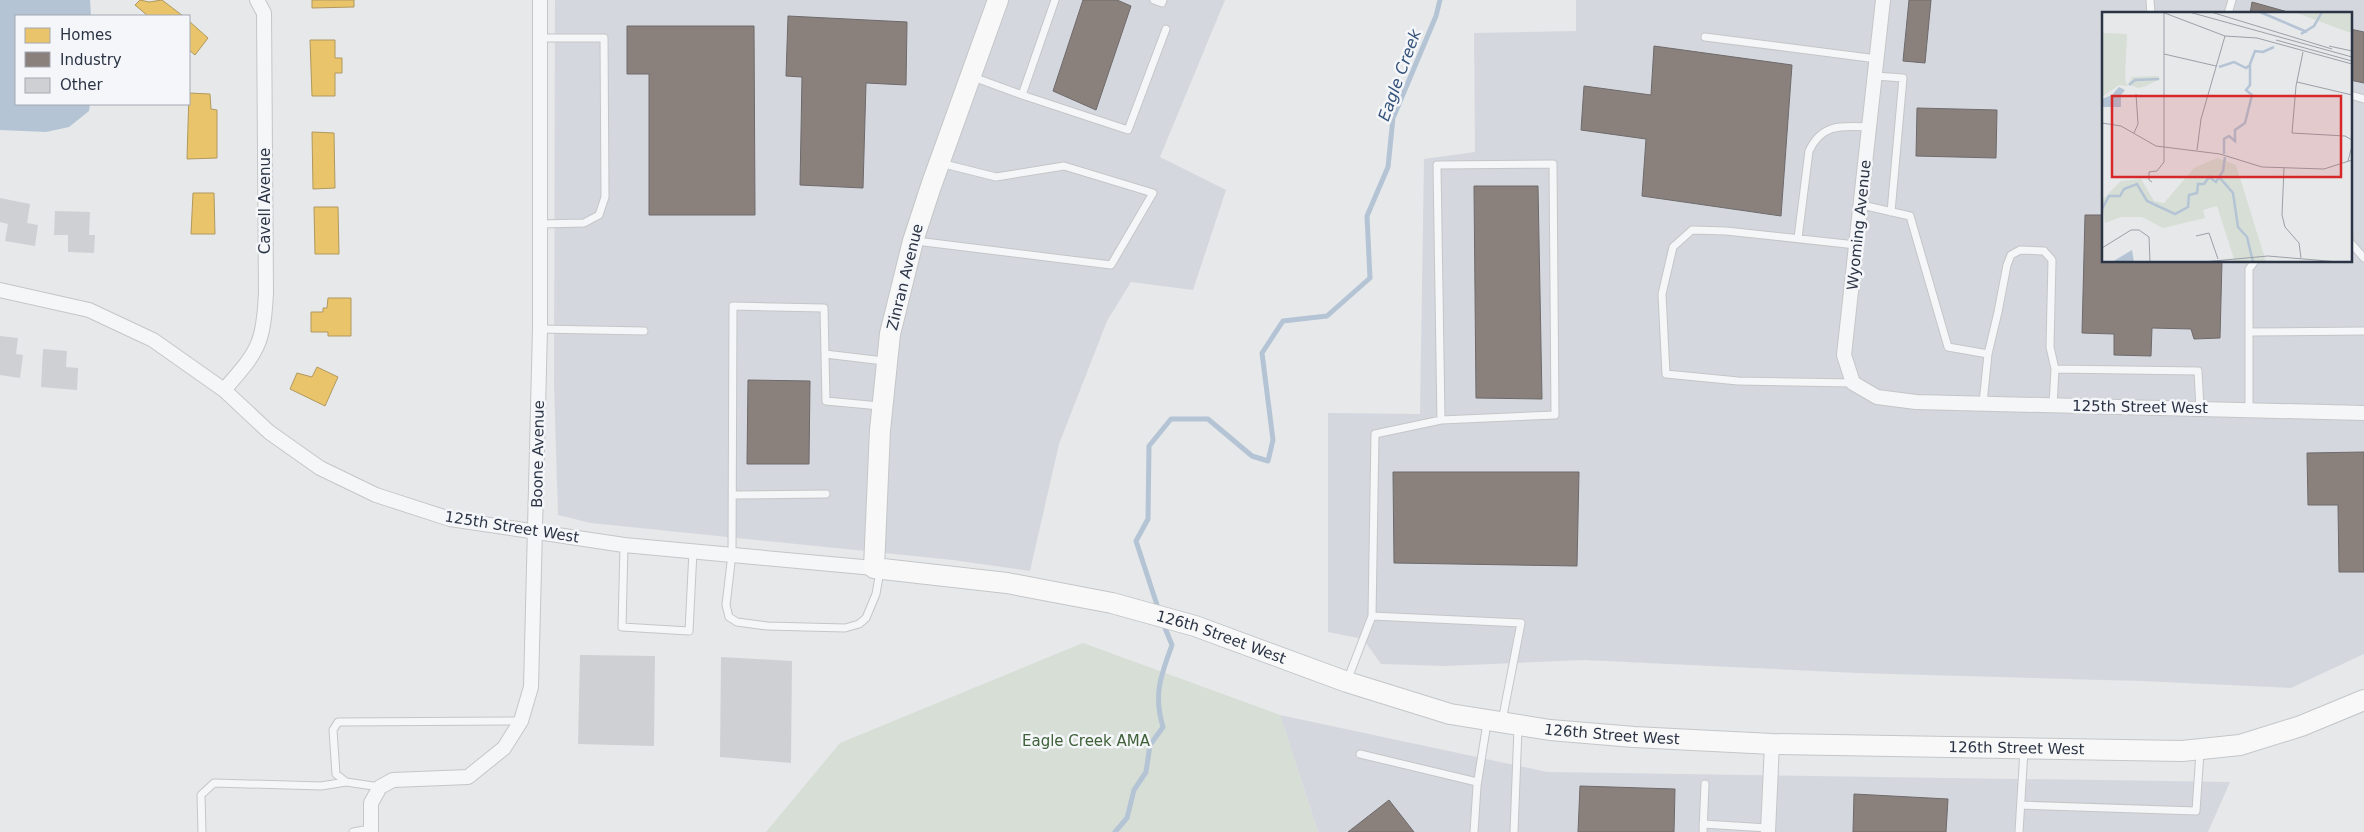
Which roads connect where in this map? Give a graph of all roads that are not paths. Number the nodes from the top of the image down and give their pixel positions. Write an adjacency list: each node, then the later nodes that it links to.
1 (257, 0): 36 (street, Cavell Avenue)
2 (540, 0): 10 (street, Boone Avenue)
3 (998, 0): 12 (street, Zinran Avenue)
4 (1055, 0): 14 (lane)
5 (1154, 0): 6 (lane)
6 (1163, 0)
7 (1883, 0): 11 (street, Wyoming Avenue)
8 (1166, 29): 14 (lane)
9 (1705, 37): 11 (lane)
10 (540, 38): 19 (street, Boone Avenue); 19 (lane)
11 (1877, 59): 13 (street, Wyoming Avenue)
12 (970, 76): 14 (lane); 16 (street, Zinran Avenue)
13 (1875, 76): 15 (street, Wyoming Avenue); 18 (lane)
14 (1022, 95)
15 (1870, 127): 17 (street, Wyoming Avenue); 20 (lane)
16 (939, 162): 21 (street, Zinran Avenue); 21 (lane)
17 (1862, 204): 18 (lane); 23 (street, Wyoming Avenue)
18 (1891, 212): 32 (lane)
19 (540, 224): 27 (street, Boone Avenue)
20 (1798, 238): 23 (lane); 35 (lane)
21 (913, 241): 33 (street, Zinran Avenue)
22 (2352, 244): 24 (lane)
23 (1857, 245): 35 (street, Wyoming Avenue)
24 (2364, 258)
25 (2254, 262): 30 (lane)
26 (0, 290): 36 (street, 125th Street West)
27 (540, 329): 28 (lane); 46 (street, Boone Avenue)
28 (644, 331)
29 (2364, 331): 30 (lane)
30 (2249, 332): 41 (lane)
31 (825, 354): 33 (lane); 39 (lane); 45 (lane)
32 (1988, 354): 34 (lane); 37 (lane)
33 (887, 362): 39 (street, Zinran Avenue)
34 (2055, 369): 38 (lane); 40 (lane)
35 (1853, 383): 37 (street, 125th Street West)
36 (224, 390): 46 (street, 125th Street West)
37 (1984, 404): 38 (street, 125th Street West)
38 (2053, 405): 40 (street, 125th Street West)
39 (882, 407): 50 (street, Zinran Avenue)
40 (2200, 409): 41 (street, 125th Street West)
41 (2249, 410): 42 (street, 125th Street West)
42 (2364, 413)
43 (1441, 420): 43 (lane); 51 (lane)
44 (826, 494): 45 (lane)
45 (733, 495): 49 (lane)
46 (536, 530): 47 (street, 125th Street West); 54 (street, Boone Avenue)
47 (624, 545): 48 (street, 125th Street West); 48 (lane)
48 (693, 551): 49 (street, 125th Street West)
49 (732, 554): 50 (street, 125th Street West); 50 (lane)
50 (877, 568): 52 (street, 126th Street West)
51 (1372, 616): 52 (lane); 55 (lane)
52 (1347, 682): 55 (street, 126th Street West)
53 (2364, 700): 58 (street, 126th Street West)
54 (521, 721): 60 (lane); 63 (street, Boone Avenue)
55 (1502, 722): 56 (street, 126th Street West); 61 (lane); 71 (lane)
56 (1772, 744): 57 (street, 126th Street West); 66 (street)
57 (2024, 748): 58 (street, 126th Street West); 64 (lane)
58 (2200, 749): 64 (lane)
59 (1360, 754): 61 (lane)
60 (346, 782): 63 (lane); 68 (lane)
61 (1477, 782): 70 (lane)
62 (1705, 784): 65 (lane)
63 (380, 786): 67 (street)
64 (2021, 805): 72 (lane)
65 (1703, 828): 66 (lane)
66 (1768, 830)
67 (370, 831): 69 (lane)
68 (202, 832)
69 (353, 832)
70 (1474, 832)
71 (1514, 832)
72 (2019, 832)

